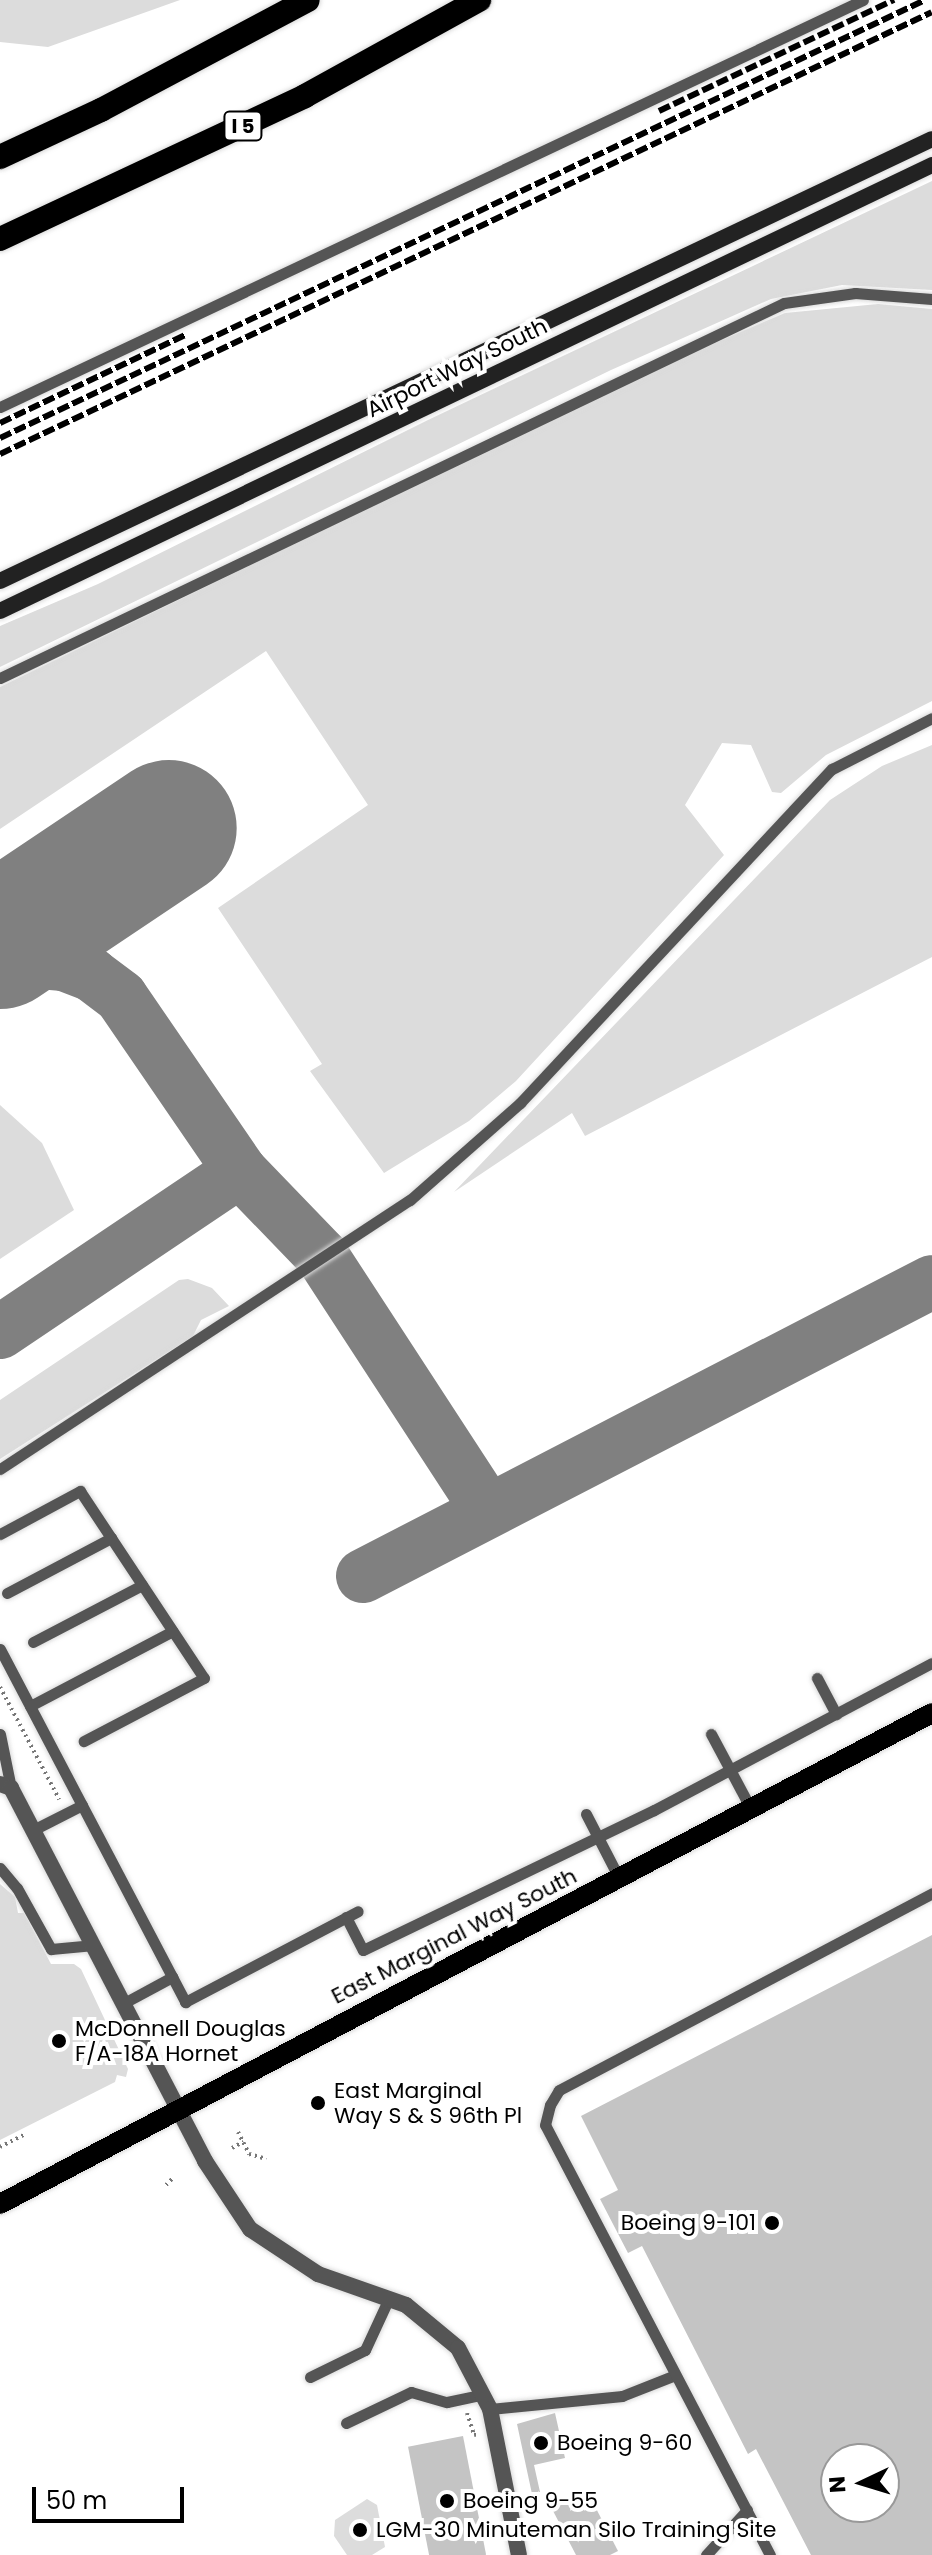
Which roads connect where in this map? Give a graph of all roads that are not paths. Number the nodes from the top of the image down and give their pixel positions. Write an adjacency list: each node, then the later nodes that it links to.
1 (308, 0): 5 (highway)
2 (479, 0): 7 (highway, I 5)
3 (863, 0): 9 (lane)
4 (932, 139): 10 (main road, Airport Way South)
5 (0, 157)
6 (932, 165): 11 (main road, Airport Way South)
7 (0, 239)
8 (932, 299): 12 (lane)
9 (0, 407)
10 (0, 581)
11 (0, 611)
12 (0, 678)
13 (932, 718): 14 (lane)
14 (0, 1469)
15 (0, 1534): 16 (lane)
16 (111, 1538): 17 (lane); 18 (lane)
17 (142, 1585): 19 (lane); 20 (lane)
18 (7, 1593)
19 (173, 1631): 24 (lane); 29 (lane)
20 (33, 1642)
21 (0, 1649): 24 (lane)
22 (932, 1663): 26 (lane)
23 (817, 1678): 26 (lane)
24 (30, 1706): 32 (lane)
25 (932, 1713): 33 (main road, East Marginal Way South)
26 (836, 1714): 30 (lane)
27 (0, 1734): 31 (lane)
28 (711, 1734): 30 (lane)
29 (84, 1741)
30 (731, 1770): 33 (lane); 36 (lane)
31 (6, 1786): 35 (street)
32 (82, 1805): 35 (lane); 43 (lane)
33 (751, 1809): 38 (main road, East Marginal Way South)
34 (586, 1814): 36 (lane)
35 (33, 1830): 42 (street)
36 (597, 1836): 38 (lane); 41 (lane)
37 (0, 1868): 42 (lane)
38 (619, 1878): 45 (main road, East Marginal Way South)
39 (932, 1893): 48 (lane)
40 (358, 1911): 41 (lane)
41 (346, 1917): 43 (lane)
42 (94, 1945): 44 (street)
43 (172, 1977): 44 (lane)
44 (124, 2003): 45 (street)
45 (179, 2108): 46 (main road, East Marginal Way South); 47 (street)
46 (0, 2204)
47 (389, 2298): 49 (lane); 50 (street)
48 (675, 2375): 50 (lane); 52 (lane)
49 (310, 2377)
50 (487, 2402): 51 (lane); 53 (street)
51 (346, 2423)
52 (747, 2510): 54 (lane); 55 (lane)
53 (519, 2555)
54 (706, 2555)
55 (770, 2555)

